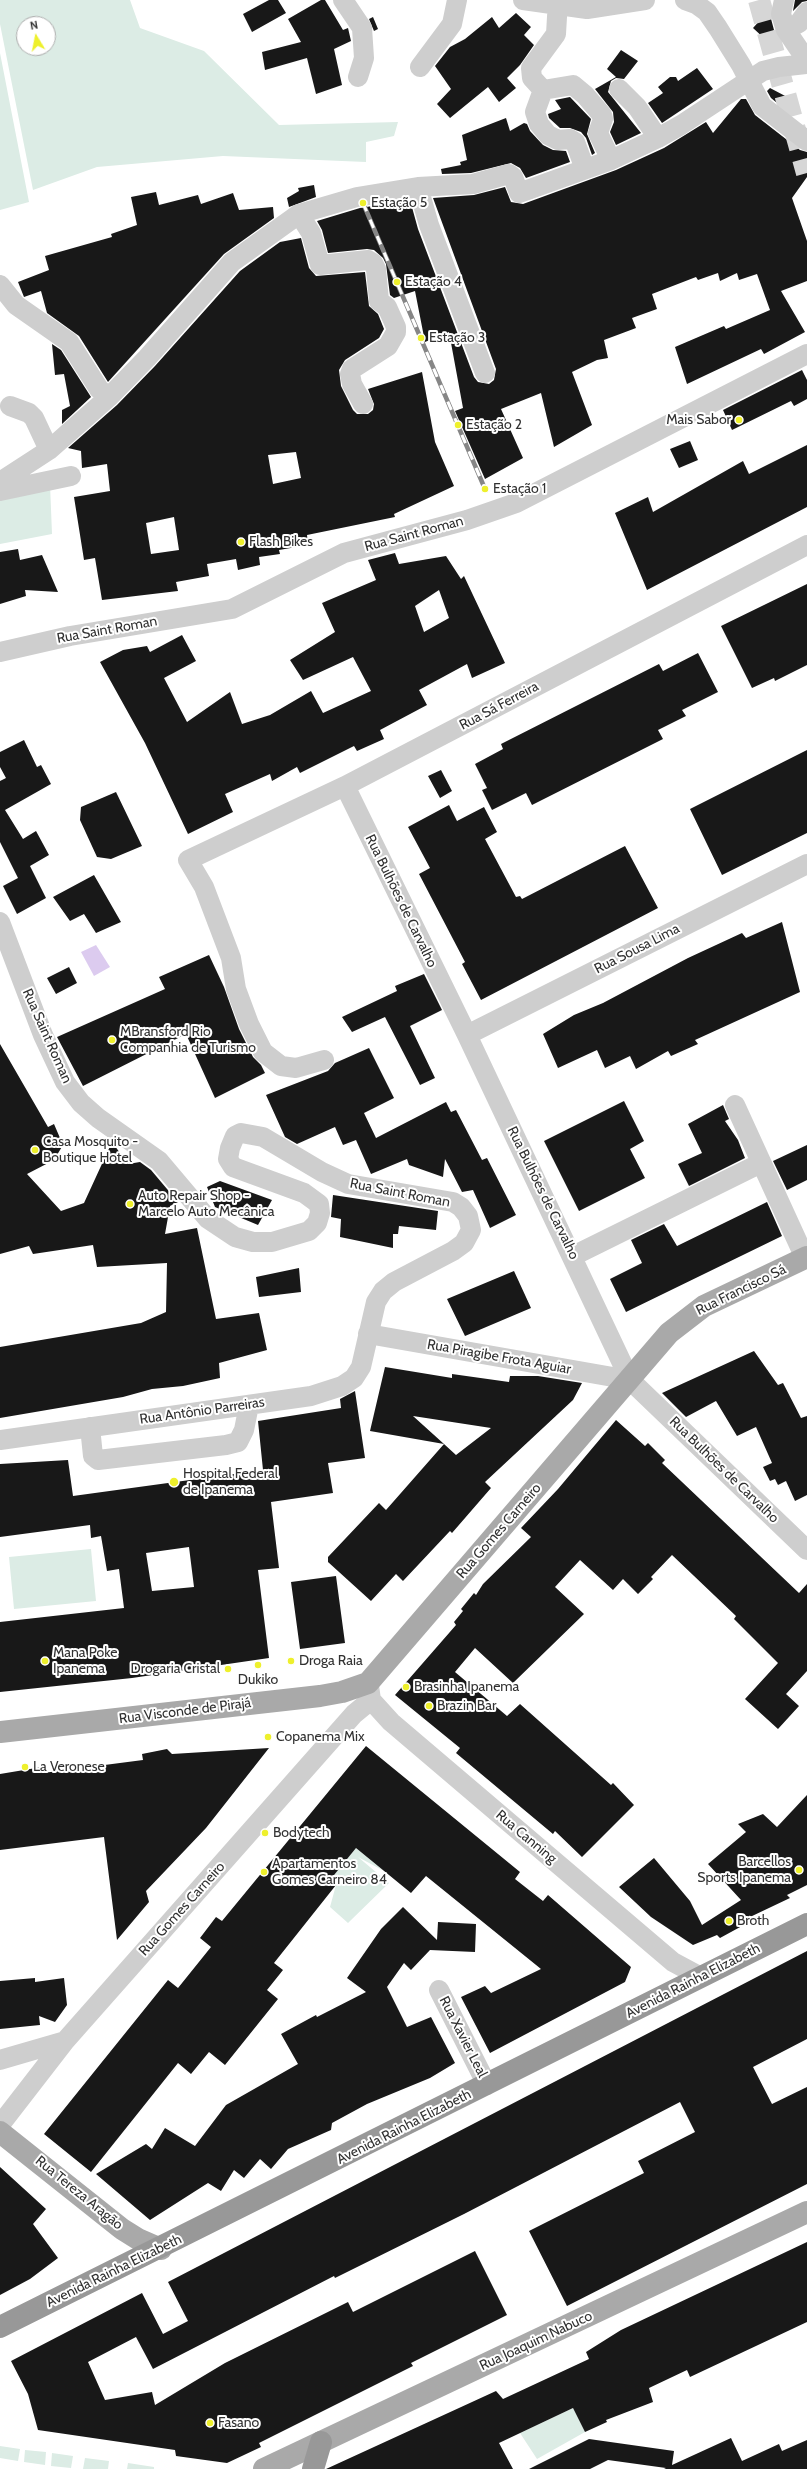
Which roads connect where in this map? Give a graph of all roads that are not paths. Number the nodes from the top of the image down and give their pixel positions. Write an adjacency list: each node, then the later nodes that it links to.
1 (343, 0): 12 (street)
2 (457, 0): 11 (street)
3 (523, 0): 7 (street)
4 (645, 0): 7 (street)
5 (685, 0): 13 (street)
6 (784, 0): 9 (street)
7 (557, 2): 14 (street)
8 (807, 12): 9 (street)
9 (786, 30): 10 (street)
10 (807, 62): 13 (street)
11 (420, 67)
12 (358, 77)
13 (748, 81): 16 (street); 17 (street)
14 (543, 90): 18 (street); 19 (street)
15 (619, 90): 16 (street)
16 (658, 138): 18 (street)
17 (807, 142)
18 (611, 160): 19 (street)
19 (585, 169): 20 (street)
20 (418, 187): 21 (street); 24 (street)
21 (299, 214): 25 (street); 26 (street)
22 (0, 285): 25 (street)
23 (807, 354): 33 (street, Rua Saint Roman)
24 (485, 373)
25 (109, 398): 28 (street)
26 (363, 404)
27 (10, 406): 28 (street)
28 (49, 450): 30 (street)
29 (71, 476): 31 (street)
30 (0, 482)
31 (0, 491)
32 (807, 545): 34 (street, Rua Sá Ferreira)
33 (0, 652)
34 (345, 786): 37 (street, Rua Bulhões de Carvalho); 38 (street, Rua Sá Ferreira)
35 (807, 864): 37 (street, Rua Sousa Lima)
36 (0, 922): 43 (street, Rua Saint Roman)
37 (467, 1035): 41 (street, Rua Bulhões de Carvalho)
38 (324, 1060)
39 (735, 1105): 40 (street)
40 (762, 1163): 41 (street); 42 (street)
41 (573, 1256): 44 (street, Rua Bulhões de Carvalho)
42 (806, 1258): 44 (main road, Rua Francisco Sá)
43 (368, 1334): 44 (street, Rua Piragibe Frota Aguiar); 45 (street, Rua Antônio Parreiras)
44 (630, 1380): 48 (street, Rua Bulhões de Carvalho); 49 (main road, Rua Gomes Carneiro)
45 (249, 1405): 46 (street, Rua Antônio Parreiras); 46 (street)
46 (90, 1427): 47 (street, Rua Antônio Parreiras)
47 (0, 1440)
48 (807, 1550)
49 (370, 1692): 50 (main road, Rua Visconde de Pirajá); 52 (street, Rua Canning); 54 (street, Rua Gomes Carneiro)
50 (0, 1732)
51 (807, 1924): 52 (highway, Avenida Rainha Elizabeth)
52 (701, 1977): 56 (highway, Avenida Rainha Elizabeth)
53 (439, 1990): 56 (street, Rua Xavier Leal)
54 (65, 2041): 55 (street); 57 (street, Rua Gomes Carneiro)
55 (0, 2060)
56 (487, 2085): 60 (highway, Avenida Rainha Elizabeth)
57 (0, 2125)
58 (0, 2132): 60 (main road, Rua Tereza Aragão)
59 (807, 2212): 62 (main road, Rua Joaquim Nabuco)
60 (160, 2249): 61 (highway, Avenida Rainha Elizabeth)
61 (0, 2327)
62 (321, 2442): 63 (main road, Rua Joaquim Nabuco); 64 (highway)
63 (264, 2469)
64 (313, 2469)

